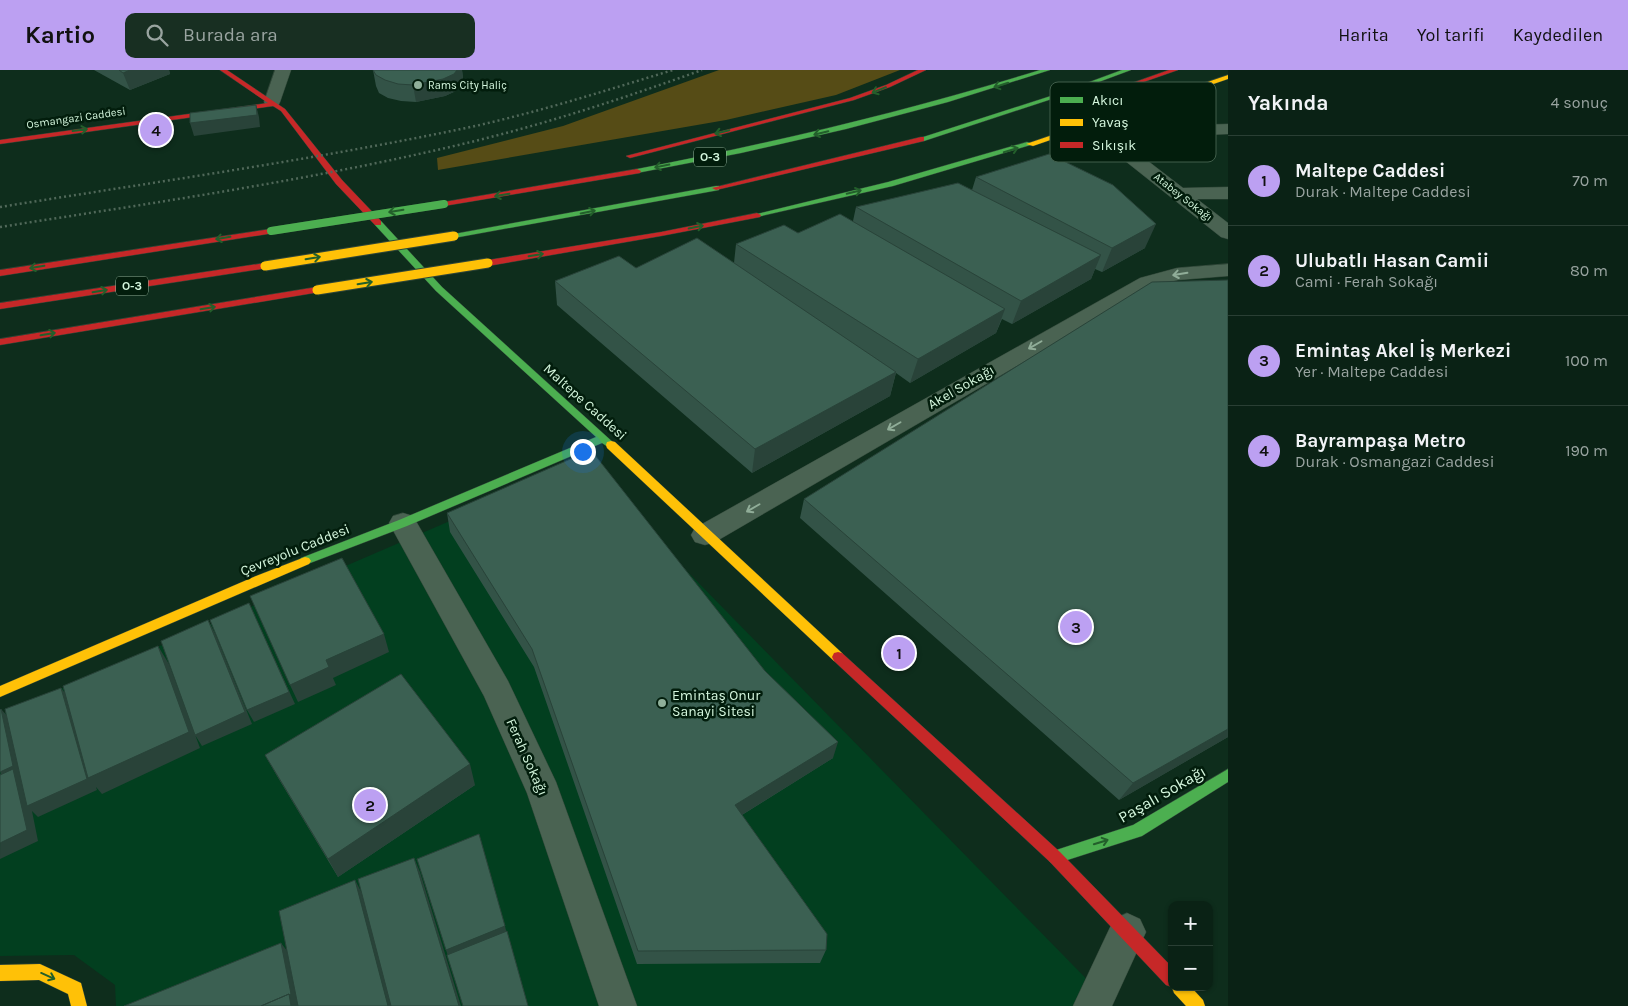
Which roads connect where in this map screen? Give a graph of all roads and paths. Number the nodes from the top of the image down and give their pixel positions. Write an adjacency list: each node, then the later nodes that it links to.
1 (223, 70): 13 (main road, Maltepe Caddesi)
2 (283, 70): 13 (street)
3 (923, 70): 19 (main road, one-way to 19)
4 (1047, 70): 14 (main road, O-3, one-way to 14)
5 (1128, 70): 8 (main road, O-3)
6 (1175, 70): 9 (main road)
7 (1228, 77): 10 (main road)
8 (1095, 82)
9 (1141, 82)
10 (1214, 82)
11 (918, 95): 14 (main road)
12 (1050, 98): 17 (main road, O-3)
13 (274, 103): 18 (main road, Osmangazi Caddesi, one-way to 13); 30 (main road, Maltepe Caddesi)
14 (869, 122): 22 (main road, O-3, one-way to 22)
15 (1005, 124): 17 (main road)
16 (1050, 136): 29 (main road, one-way to 16, bridge)
17 (918, 140): 28 (main road, O-3, one-way to 17, bridge)
18 (0, 142)
19 (622, 159)
20 (1138, 162): 24 (street, Atabey Sokağı)
21 (606, 164): 22 (main road)
22 (550, 187): 27 (main road, O-3, one-way to 27, bridge)
23 (1228, 193): 24 (street)
24 (1180, 194): 25 (street, Atabey Sokağı)
25 (1228, 233)
26 (1228, 270): 32 (street, Akel Sokağı, one-way to 32)
27 (0, 273)
28 (0, 306)
29 (0, 342)
30 (603, 438): 31 (main road, Çevreyolu Caddesi); 32 (main road, Maltepe Caddesi)
31 (403, 523): 33 (main road, Çevreyolu Caddesi); 41 (street, Ferah Sokağı)
32 (705, 535): 35 (main road, Maltepe Caddesi)
33 (0, 692)
34 (1228, 775): 35 (main road, Paşalı Sokağı, one-way to 34)
35 (1055, 857): 36 (main road, Maltepe Caddesi)
36 (1127, 932): 38 (main road, Maltepe Caddesi); 42 (street)
37 (0, 974): 40 (main road, one-way to 40)
38 (1168, 975)
39 (1184, 991): 43 (main road)
40 (79, 1006)
41 (618, 1006)
42 (1092, 1006)
43 (1197, 1006)

